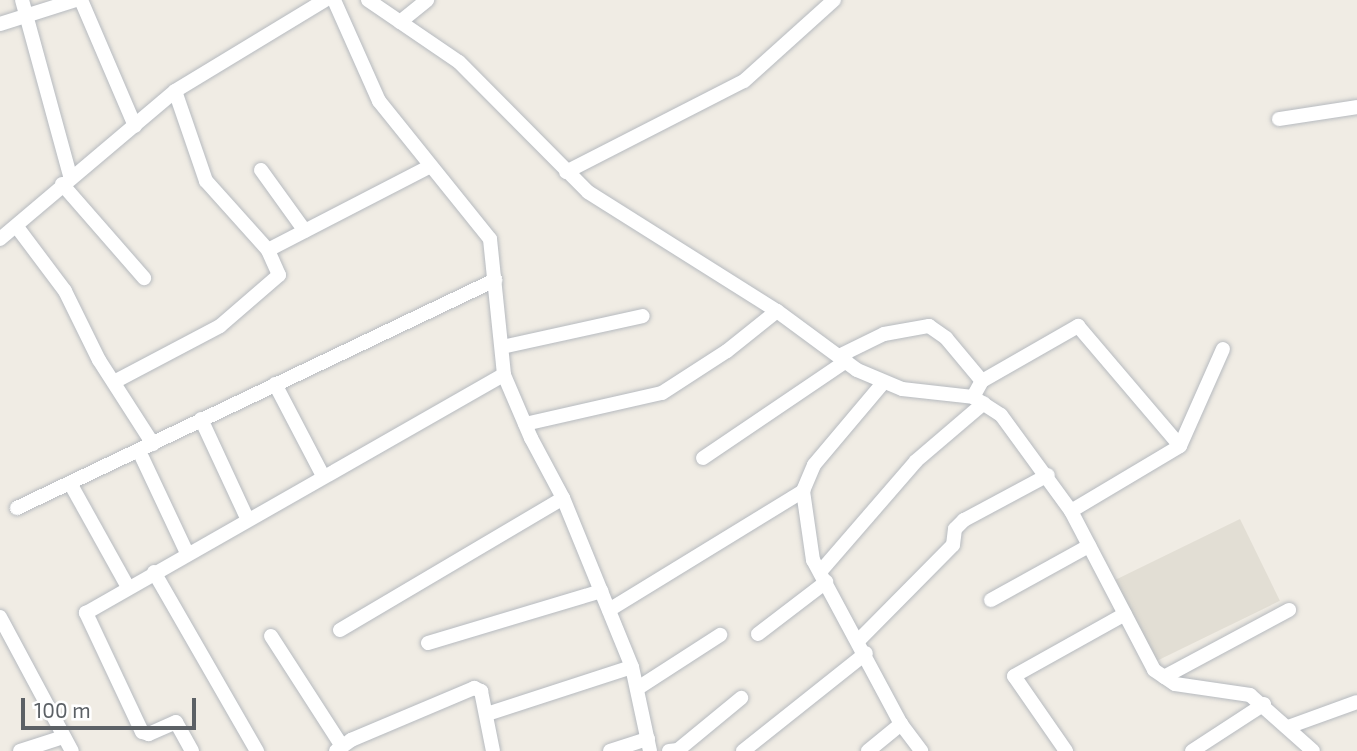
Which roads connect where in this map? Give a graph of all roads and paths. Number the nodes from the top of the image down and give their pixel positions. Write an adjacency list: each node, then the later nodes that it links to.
1 (78, 0): 7 (street); 13 (street)
2 (325, 0): 10 (street)
3 (334, 0): 14 (street)
4 (368, 0): 8 (street)
5 (426, 0): 8 (street)
6 (834, 0): 16 (street)
7 (24, 7): 9 (street); 17 (street)
8 (400, 22): 16 (street)
9 (0, 24)
10 (175, 91): 13 (street); 21 (street)
11 (1357, 107): 12 (street)
12 (1279, 119)
13 (135, 126): 17 (street)
14 (432, 166): 19 (street); 23 (street)
15 (261, 170): 19 (street)
16 (566, 173): 24 (street)
17 (66, 180): 18 (street); 22 (street)
18 (17, 228): 20 (street); 31 (street)
19 (304, 231): 21 (street)
20 (0, 239)
21 (268, 250): 31 (street)
22 (144, 278)
23 (495, 280): 26 (street); 33 (street)
24 (777, 311): 28 (street); 36 (street)
25 (643, 316): 26 (street)
26 (502, 347): 29 (street)
27 (1223, 349): 38 (street)
28 (843, 359): 30 (street); 32 (street); 40 (street)
29 (504, 375): 36 (street); 42 (street)
30 (982, 381): 34 (street); 38 (street)
31 (114, 382): 37 (street)
32 (883, 383): 34 (street); 44 (street)
33 (275, 384): 35 (street); 42 (street)
34 (978, 400): 41 (street); 52 (street)
35 (201, 419): 37 (street); 48 (street)
36 (525, 424): 45 (street)
37 (153, 443): 39 (street)
38 (1180, 446): 47 (street)
39 (139, 451): 43 (street); 50 (street)
40 (703, 458)
41 (1048, 475): 47 (street); 65 (street)
42 (323, 476): 48 (street)
43 (70, 483): 46 (street); 53 (street)
44 (803, 491): 52 (street); 56 (street)
45 (563, 498): 54 (street); 60 (street)
46 (17, 508)
47 (1071, 511): 49 (street)
48 (247, 519): 50 (street)
49 (1089, 546): 55 (street); 58 (street)
50 (187, 553): 51 (street)
51 (154, 572): 53 (street); 81 (street)
52 (823, 577): 61 (street); 65 (street)
53 (128, 587): 80 (street)
54 (601, 591): 56 (street); 64 (street)
55 (991, 600)
56 (609, 610): 66 (street)
57 (1289, 610): 67 (street)
58 (1125, 614): 67 (street); 88 (street)
59 (2, 625): 75 (street)
60 (340, 630)
61 (758, 634)
62 (720, 635): 68 (street)
63 (271, 636): 77 (street)
64 (428, 643)
65 (862, 647): 73 (street); 85 (street)
66 (632, 667): 68 (street); 72 (street)
67 (1164, 677): 71 (street)
68 (638, 688): 76 (street)
69 (741, 698): 84 (street)
70 (1357, 702): 74 (street)
71 (1264, 704): 74 (street); 89 (street)
72 (486, 714): 77 (street); 82 (street)
73 (901, 724): 86 (street); 87 (street)
74 (1288, 727): 90 (street)
75 (64, 737): 78 (street); 79 (street)
76 (649, 745): 83 (street)
77 (339, 748)
78 (20, 751)
79 (72, 751)
80 (192, 751)
81 (257, 751)
82 (493, 751)
83 (610, 751)
84 (675, 751)
85 (744, 751)
86 (868, 751)
87 (921, 751)
88 (1066, 751)
89 (1192, 751)
90 (1313, 751)

